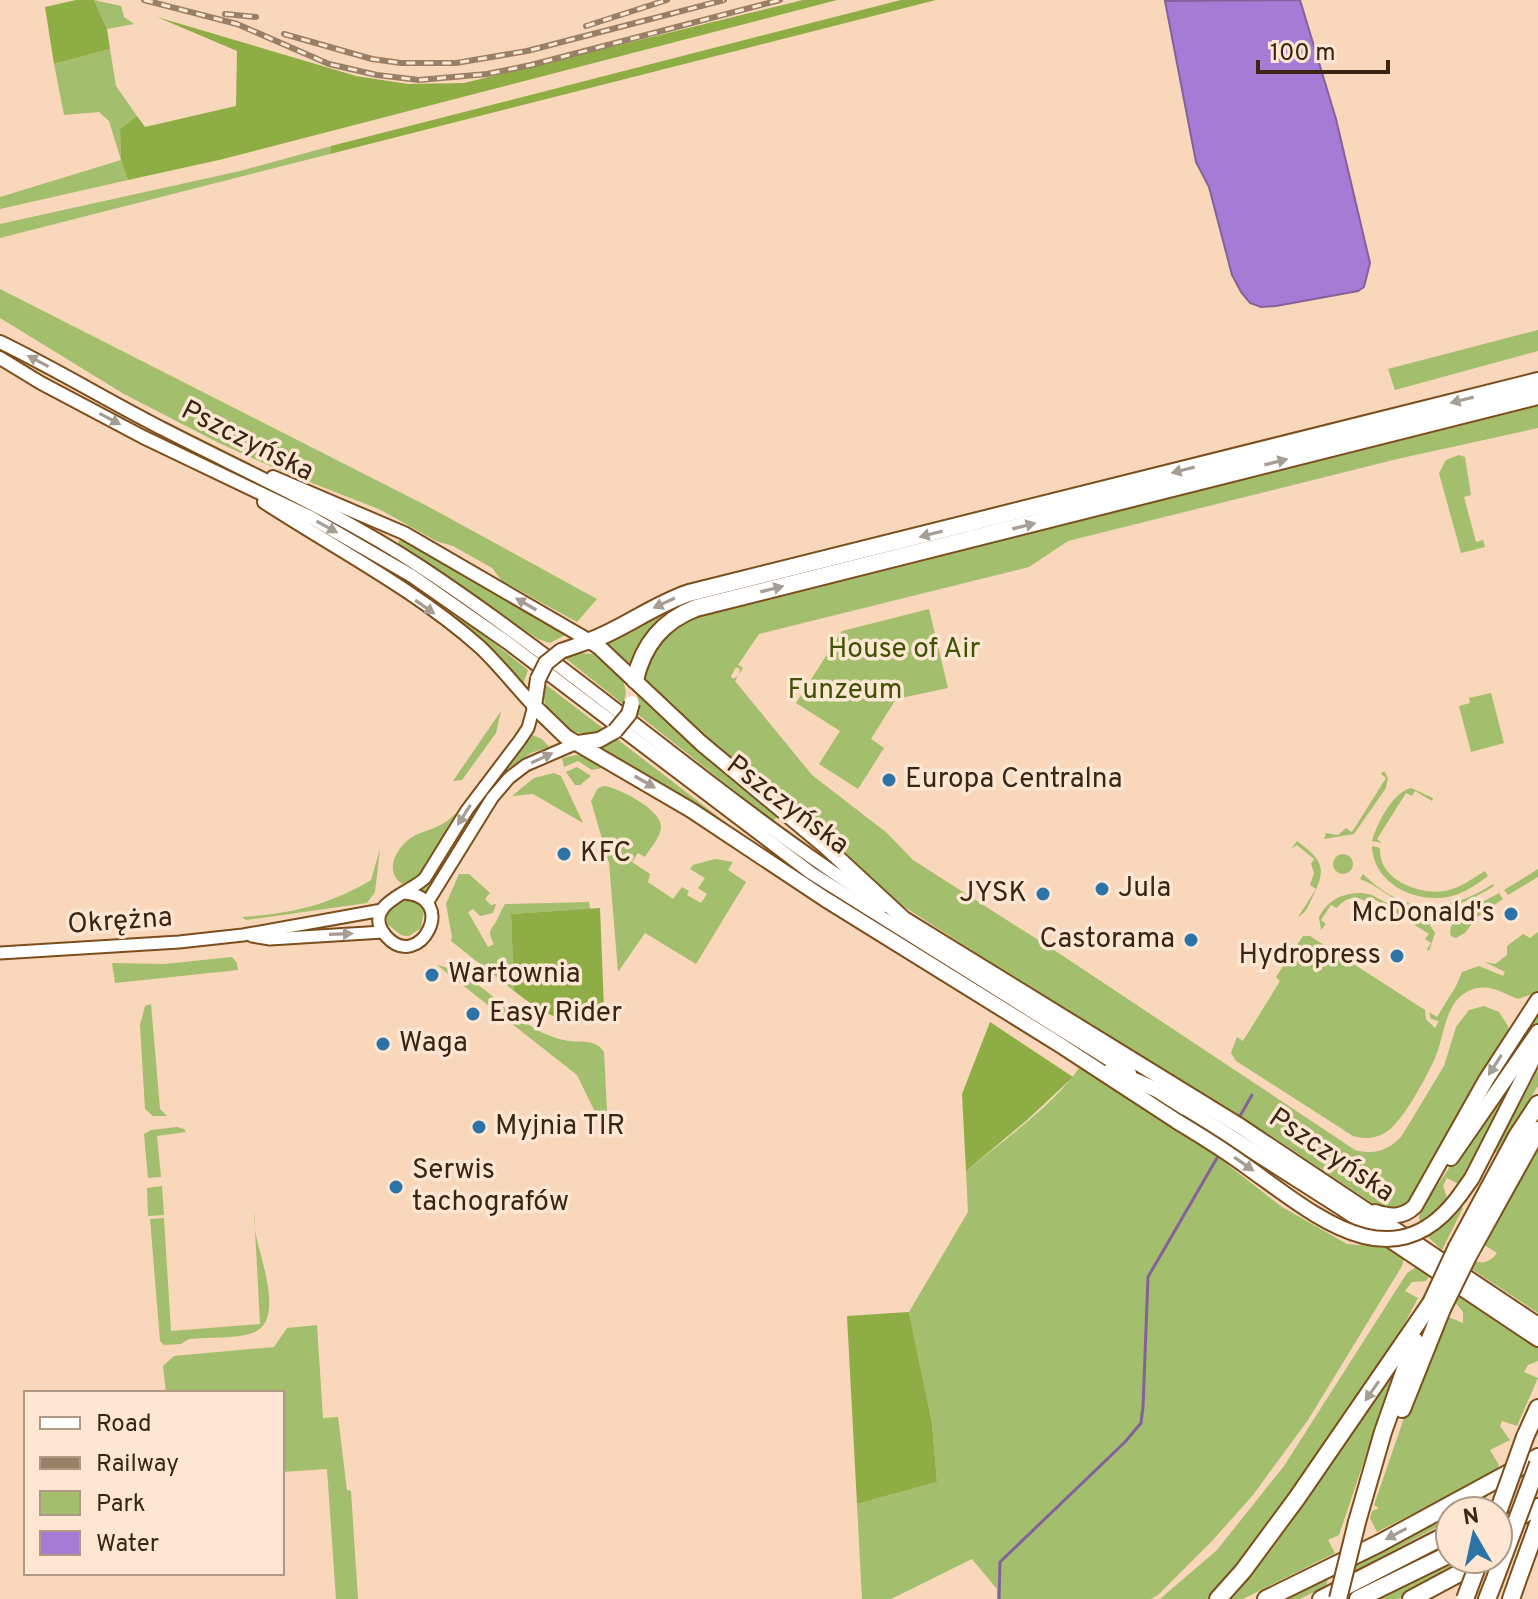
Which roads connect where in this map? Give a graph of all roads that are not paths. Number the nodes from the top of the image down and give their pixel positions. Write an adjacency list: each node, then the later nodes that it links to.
1 (0, 342): 5 (main road, Pszczyńska, one-way to 1)
2 (0, 358): 6 (main road, Pszczyńska, one-way to 6)
3 (1538, 381): 7 (highway, one-way to 7)
4 (1538, 396): 8 (highway, one-way to 4)
5 (199, 448): 7 (main road, one-way to 5); 14 (main road, Pszczyńska)
6 (232, 481): 9 (main road, one-way to 9); 22 (main road, Pszczyńska, one-way to 22)
7 (590, 641): 8 (main road); 9 (main road, bridge)
8 (635, 680): 10 (main road, bridge); 14 (main road)
9 (534, 706): 10 (main road); 11 (street, one-way to 11)
10 (577, 743): 12 (street, one-way to 10); 20 (main road, one-way to 20)
11 (403, 893): 12 (street); 13 (street)
12 (427, 903): 15 (street)
13 (382, 910): 15 (street); 16 (street, Okrężna)
14 (904, 919): 25 (main road, Pszczyńska)
15 (383, 932): 16 (street, Okrężna, one-way to 15)
16 (243, 935): 17 (street, Okrężna)
17 (0, 953)
18 (1538, 1000): 25 (main road, one-way to 25)
19 (1538, 1032): 27 (main road)
20 (1057, 1043): 21 (main road, one-way to 21, bridge); 22 (main road)
21 (1538, 1049)
22 (1157, 1090): 30 (main road, Pszczyńska)
23 (1538, 1104): 26 (highway)
24 (1538, 1130): 26 (highway)
25 (1364, 1209): 27 (main road, Pszczyńska)
26 (1462, 1251): 28 (highway, bridge)
27 (1438, 1260): 29 (main road, Pszczyńska)
28 (1436, 1306): 47 (highway, one-way to 47); 50 (highway, bridge)
29 (1538, 1325)
30 (1538, 1339)
31 (1538, 1408): 35 (highway, bridge)
32 (1538, 1457): 48 (highway, one-way to 48)
33 (1538, 1464): 46 (highway, bridge)
34 (1538, 1485): 36 (highway)
35 (1504, 1495)
36 (1514, 1498)
37 (1538, 1507): 38 (highway)
38 (1514, 1520)
39 (1538, 1524): 54 (highway, bridge)
40 (1538, 1530): 42 (highway)
41 (1434, 1541): 49 (highway)
42 (1514, 1543)
43 (1434, 1562): 51 (highway)
44 (1454, 1575): 52 (highway)
45 (1476, 1575): 53 (highway, bridge)
46 (1490, 1591)
47 (1218, 1599)
48 (1266, 1599)
49 (1321, 1599)
50 (1338, 1599)
51 (1358, 1599)
52 (1411, 1599)
53 (1465, 1599)
54 (1514, 1599)

